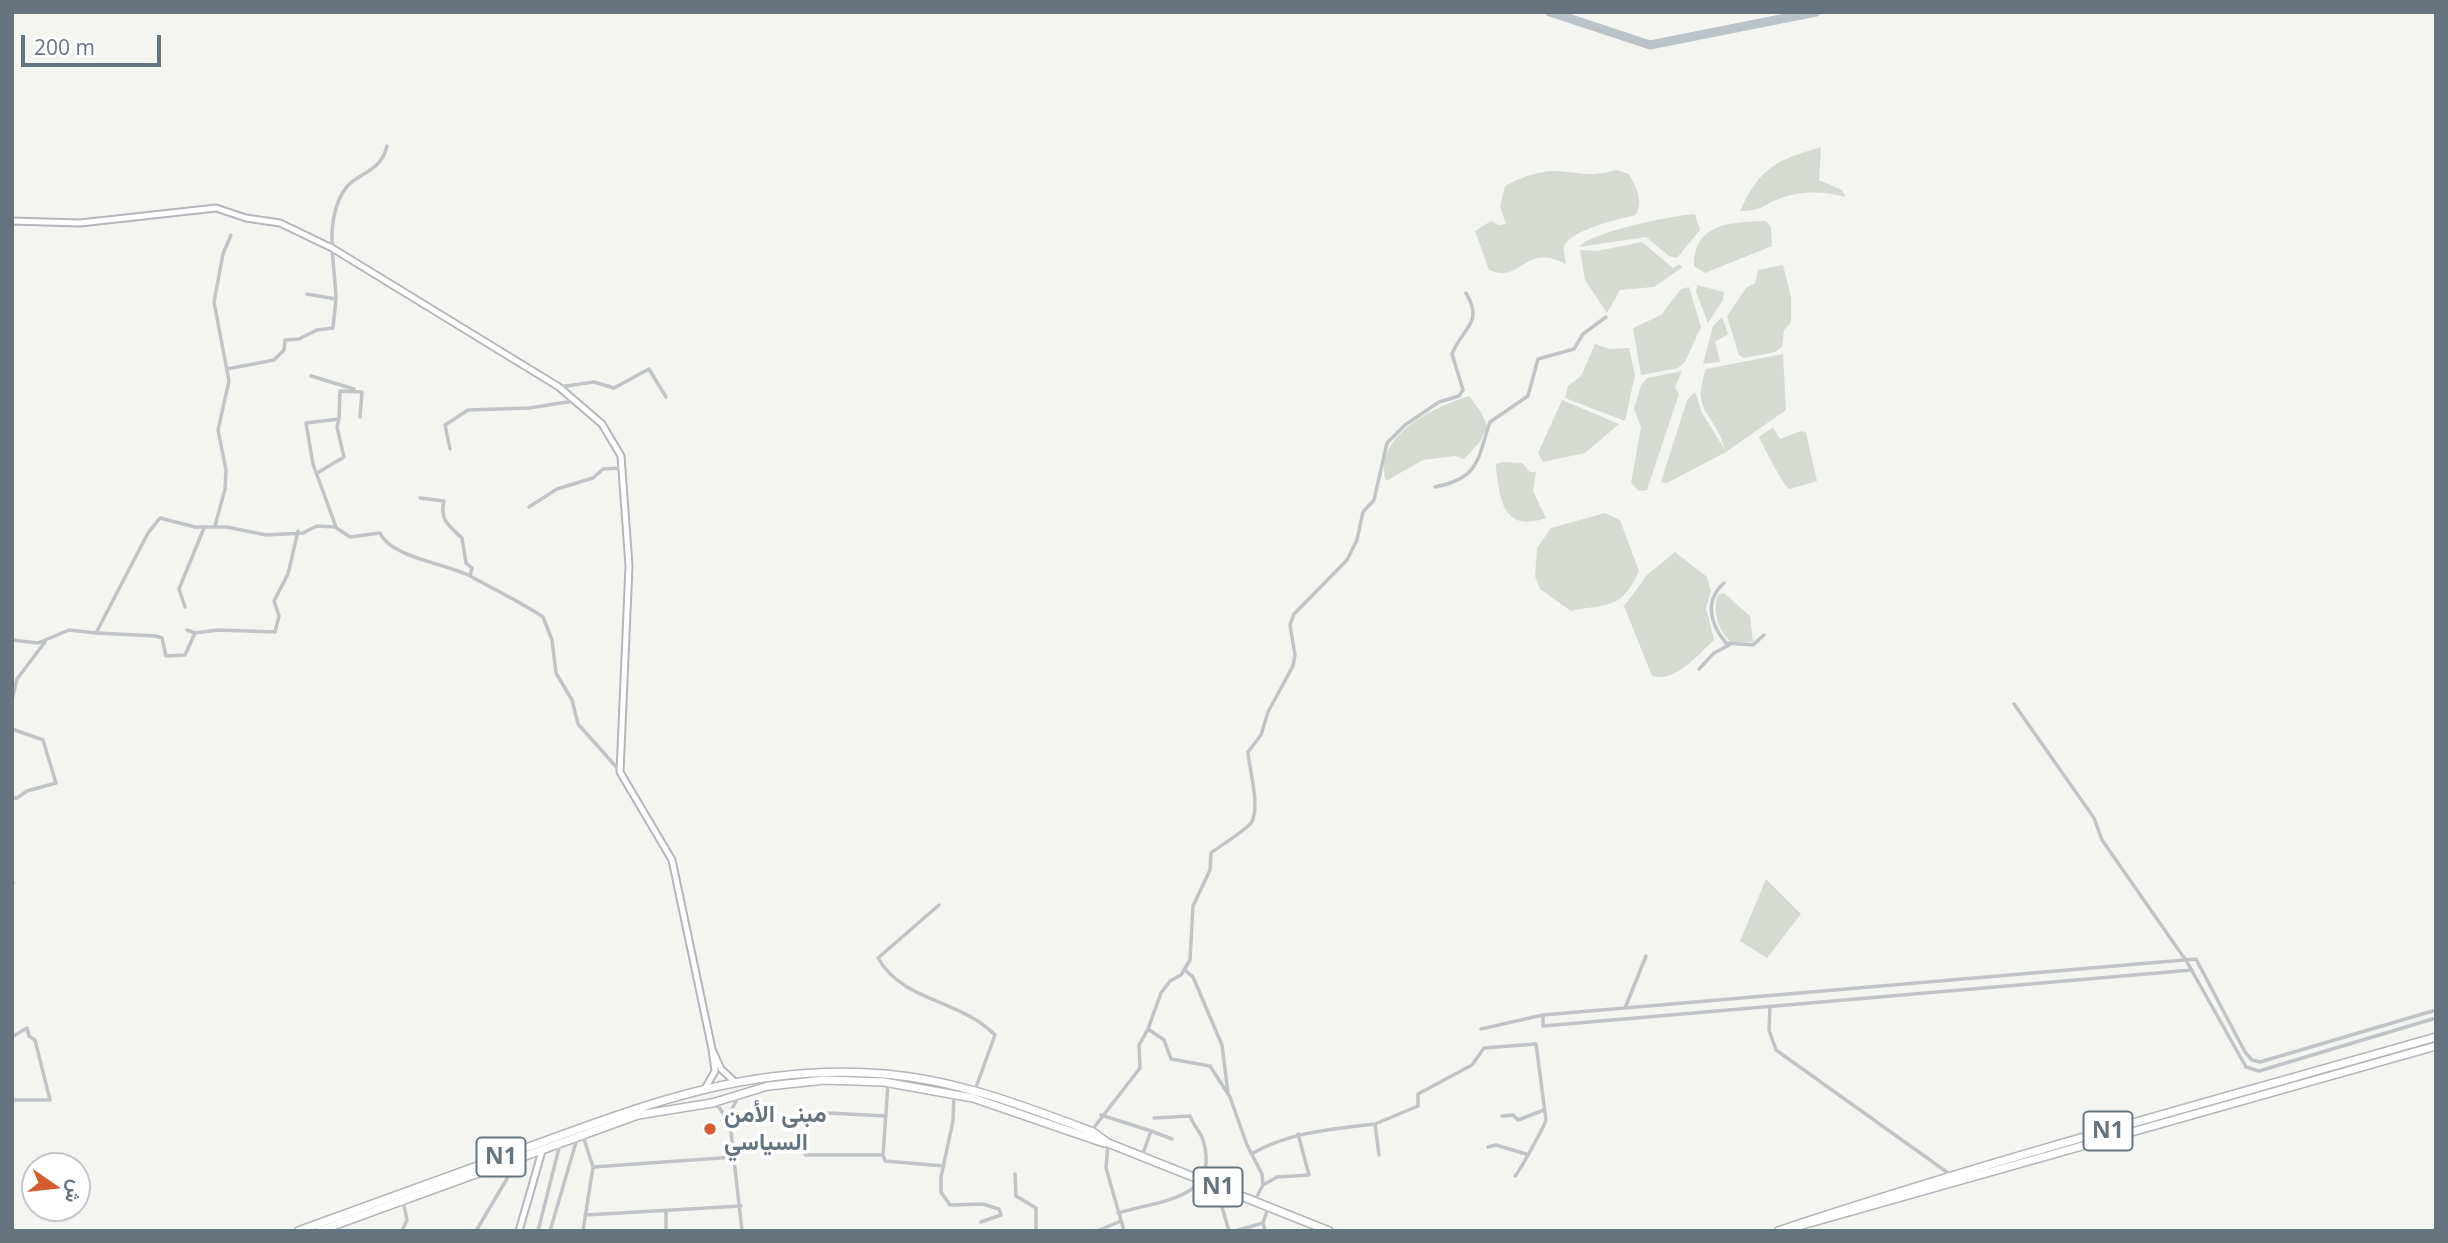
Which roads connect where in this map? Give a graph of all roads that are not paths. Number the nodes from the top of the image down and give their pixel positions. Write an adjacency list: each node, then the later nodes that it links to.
1 (387, 146): 4 (street)
2 (12, 221): 4 (street)
3 (231, 235): 9 (street)
4 (332, 248): 7 (street); 11 (street)
5 (307, 293): 7 (street)
6 (1466, 293): 47 (street)
7 (336, 299): 9 (street)
8 (1606, 317): 20 (street)
9 (227, 369): 23 (street)
10 (310, 376): 12 (street)
11 (559, 387): 13 (street); 14 (street)
12 (360, 391): 15 (street); 16 (street)
13 (666, 397)
14 (576, 401): 17 (street); 18 (street)
15 (360, 417)
16 (339, 419): 19 (street); 19 (street)
17 (450, 449)
18 (622, 468): 22 (street); 42 (street)
19 (317, 473): 24 (street)
20 (1435, 487)
21 (420, 498): 27 (street)
22 (529, 507)
23 (215, 526): 25 (street); 26 (street)
24 (337, 527): 26 (street); 27 (street)
25 (205, 528): 29 (street); 32 (street)
26 (298, 531): 31 (street)
27 (470, 576): 42 (street)
28 (1724, 583): 36 (street)
29 (184, 607)
30 (187, 630): 31 (street)
31 (195, 633): 32 (street)
32 (96, 634): 35 (street)
33 (1764, 635): 36 (street)
34 (12, 640): 35 (street)
35 (47, 640): 38 (street)
36 (1731, 644): 37 (street)
37 (1699, 669)
38 (15, 678): 39 (street)
39 (12, 700)
40 (2014, 704): 46 (street)
41 (12, 729): 43 (street)
42 (620, 772): 59 (street)
43 (12, 797)
44 (939, 905): 63 (street)
45 (1646, 956): 50 (street)
46 (2187, 962): 48 (street); 50 (street); 51 (street)
47 (1185, 970): 54 (street); 65 (street)
48 (2192, 970): 49 (street); 53 (street)
49 (1770, 1006): 52 (street); 98 (street)
50 (1625, 1008): 52 (street)
51 (2436, 1010)
52 (1543, 1015): 55 (street)
53 (2436, 1018)
54 (1148, 1029): 65 (street); 71 (street)
55 (1481, 1029)
56 (12, 1037): 67 (street)
57 (2436, 1037): 98 (highway, N1)
58 (2436, 1046): 113 (highway, N1)
59 (712, 1049): 60 (street); 62 (street)
60 (735, 1082): 62 (highway, N1); 63 (highway, N1); 66 (highway)
61 (888, 1082): 64 (highway, N1); 66 (highway, N1); 72 (street)
62 (706, 1087): 68 (highway); 114 (highway, N1)
63 (975, 1090): 77 (highway, N1)
64 (954, 1093): 82 (highway, N1); 94 (street)
65 (1228, 1096): 86 (street)
66 (738, 1097): 68 (highway, N1); 78 (street)
67 (12, 1100)
68 (709, 1104): 78 (street); 80 (highway, N1 / N1)
69 (1544, 1110): 73 (street); 75 (street); 87 (street)
70 (828, 1113): 72 (street)
71 (1101, 1115): 76 (street); 77 (street)
72 (886, 1116): 88 (street)
73 (1502, 1116)
74 (1154, 1118): 99 (street)
75 (1375, 1124): 79 (street); 89 (street)
76 (1150, 1131): 81 (street); 91 (street)
77 (1091, 1132): 82 (highway, N1)
78 (733, 1133): 92 (street)
79 (1297, 1134): 86 (street); 100 (street)
80 (580, 1138): 83 (highway, N1 / N1); 95 (street); 120 (street)
81 (1172, 1139)
82 (1108, 1143): 91 (highway, N1); 107 (street)
83 (560, 1144): 85 (highway, N1 / N1); 119 (street)
84 (1488, 1147): 87 (street)
85 (542, 1151): 93 (highway, N1 / N1); 118 (street)
86 (1251, 1154): 100 (street)
87 (1526, 1154): 97 (street)
88 (883, 1155): 90 (street); 94 (street)
89 (1379, 1155)
90 (805, 1156)
91 (1142, 1156): 99 (highway, N1)
92 (736, 1157): 95 (street); 104 (street)
93 (519, 1160): 102 (highway, N1 / N1); 117 (street)
94 (943, 1166): 110 (street)
95 (593, 1167): 108 (street)
96 (1015, 1174): 124 (street)
97 (1515, 1176)
98 (1951, 1176): 113 (highway, N1)
99 (1203, 1181): 101 (highway, N1); 107 (street)
100 (1263, 1185): 103 (street)
101 (1223, 1189): 103 (highway, N1); 127 (street)
102 (403, 1201): 112 (highway, N1 / N1); 116 (street)
103 (1254, 1202): 105 (highway, N1)
104 (741, 1206): 106 (street); 123 (street)
105 (1268, 1208): 111 (street); 130 (highway, N1)
106 (666, 1212): 108 (street); 122 (street)
107 (1118, 1213): 109 (street)
108 (585, 1215): 121 (street)
109 (1121, 1221): 125 (street); 126 (street)
110 (981, 1222)
111 (1263, 1223): 128 (street); 129 (street)
112 (342, 1227): 115 (highway, N1 / N1)
113 (1779, 1230)
114 (298, 1231)
115 (319, 1231)
116 (402, 1231)
117 (476, 1231)
118 (519, 1231)
119 (538, 1231)
120 (550, 1231)
121 (583, 1231)
122 (666, 1231)
123 (742, 1231)
124 (1036, 1231)
125 (1097, 1231)
126 (1124, 1231)
127 (1229, 1231)
128 (1235, 1231)
129 (1265, 1231)
130 (1328, 1231)

